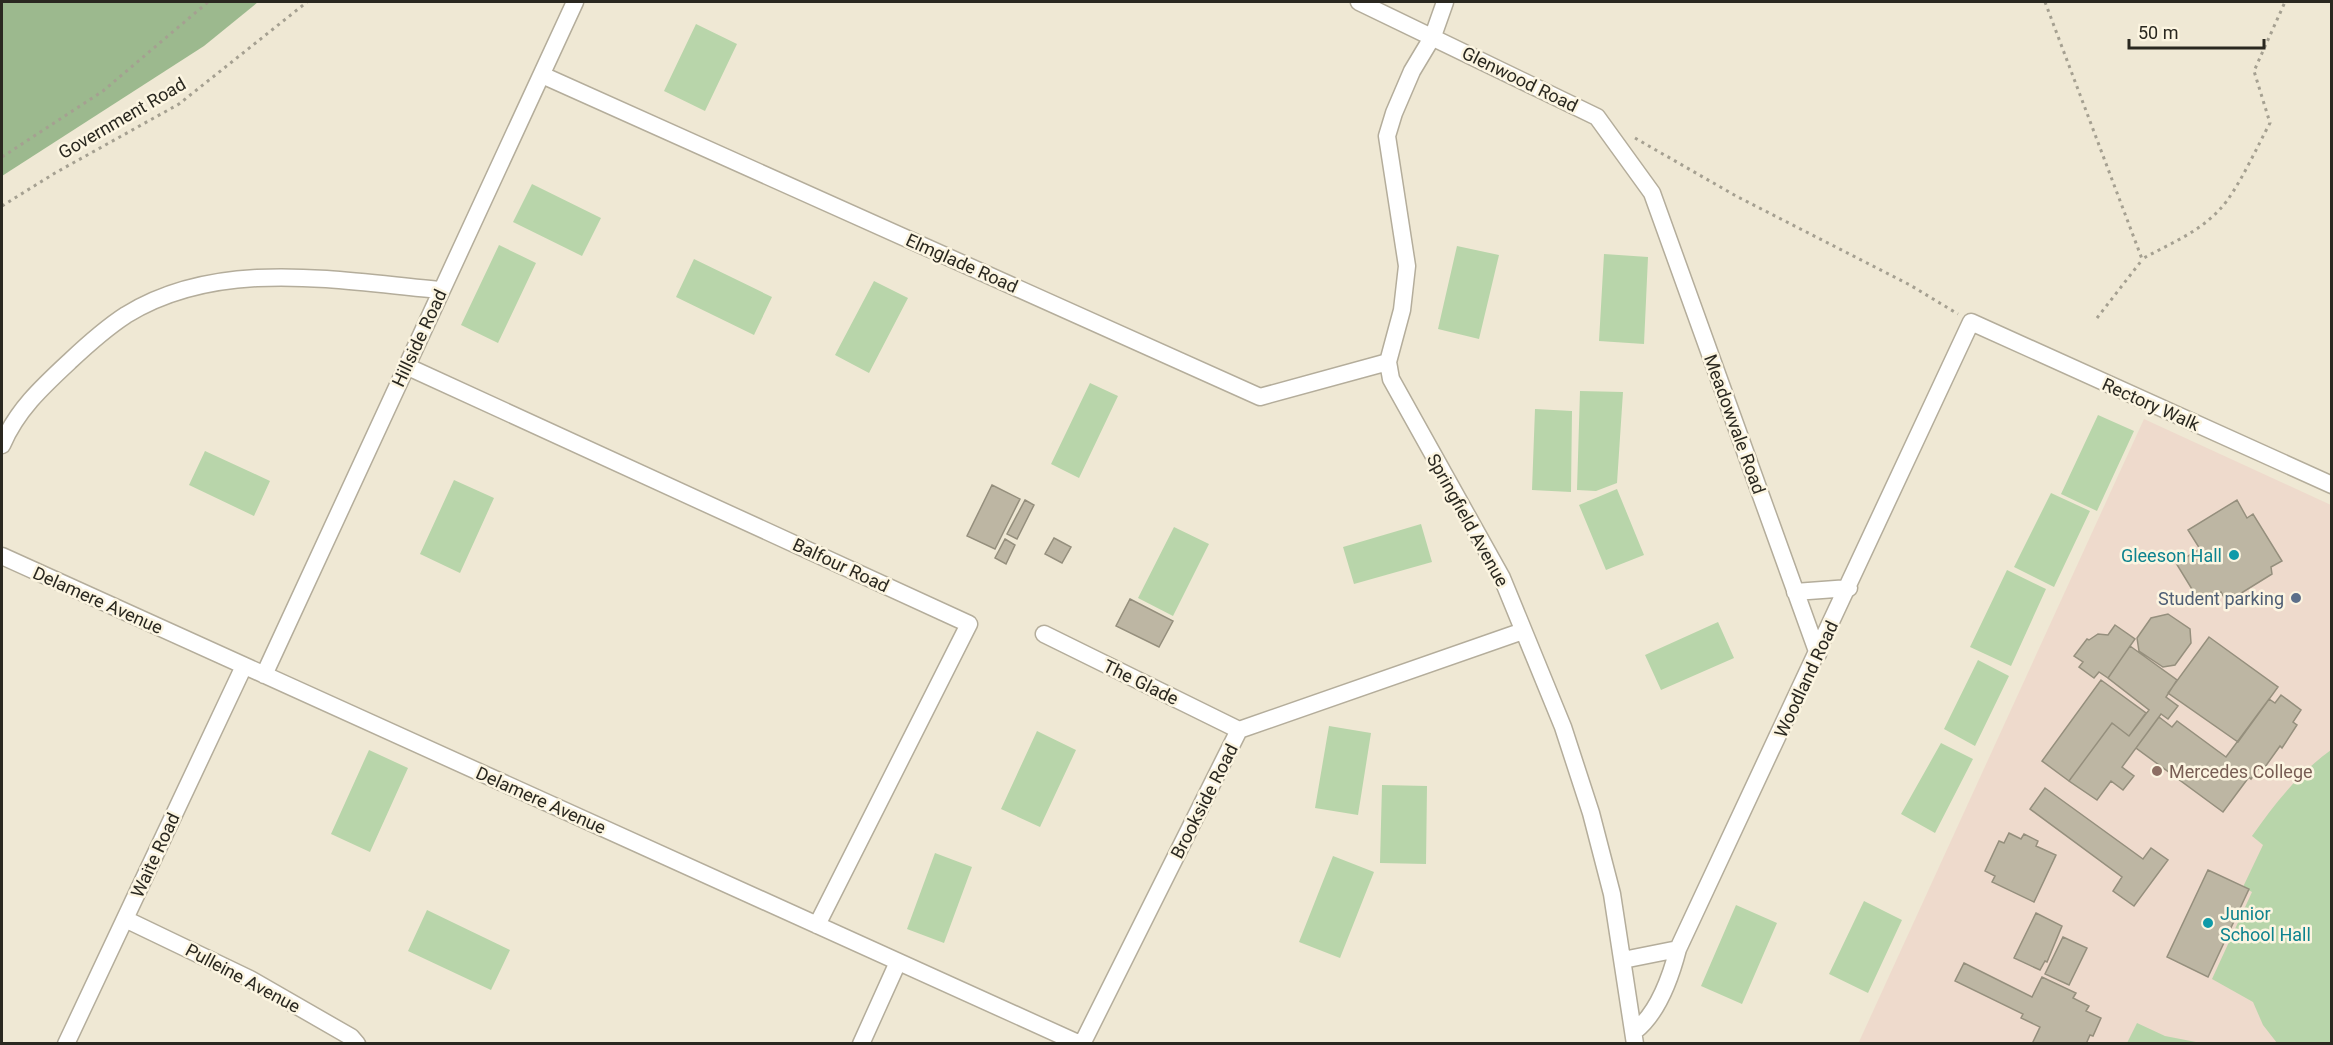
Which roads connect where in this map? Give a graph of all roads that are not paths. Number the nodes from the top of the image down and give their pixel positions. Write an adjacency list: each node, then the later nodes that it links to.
1 (575, 2): 5 (street, Hillside Road)
2 (1359, 2): 4 (street, Glenwood Road)
3 (1445, 2): 4 (street)
4 (1433, 36): 6 (street, Glenwood Road); 9 (street)
5 (542, 75): 7 (street, Hillside Road); 9 (street, Elmglade Road)
6 (1652, 194): 15 (street, Meadowvale Road)
7 (441, 290): 10 (street, Hillside Road); 11 (street)
8 (1971, 322): 12 (street, Rectory Walk); 14 (street, Woodland Road)
9 (1388, 362): 16 (street, Springfield Avenue)
10 (406, 366): 20 (street, Hillside Road); 23 (street, Balfour Road)
11 (2, 445)
12 (2331, 485)
13 (2, 556): 19 (street, Delamere Avenue)
14 (1849, 588): 15 (street); 18 (street, Woodland Road)
15 (1795, 592): 18 (street, Meadowvale Road)
16 (1523, 631): 21 (street, Brookside Road); 25 (street, Springfield Avenue)
17 (1044, 634): 21 (street, The Glade)
18 (1818, 654): 24 (street, Woodland Road)
19 (244, 666): 20 (street, Delamere Avenue); 22 (street, Waite Road)
20 (264, 675): 23 (street, Delamere Avenue)
21 (1239, 730): 31 (street, Brookside Road)
22 (125, 918): 28 (street, Waite Road); 29 (street, Pulleine Avenue)
23 (818, 925): 26 (street, Delamere Avenue)
24 (1678, 949): 25 (street); 27 (street, Woodland Road)
25 (1623, 960): 27 (street, Springfield Avenue)
26 (898, 962): 30 (street); 31 (street, Delamere Avenue)
27 (1635, 1037)
28 (66, 1044)
29 (357, 1044)
30 (861, 1044)
31 (1081, 1044)

